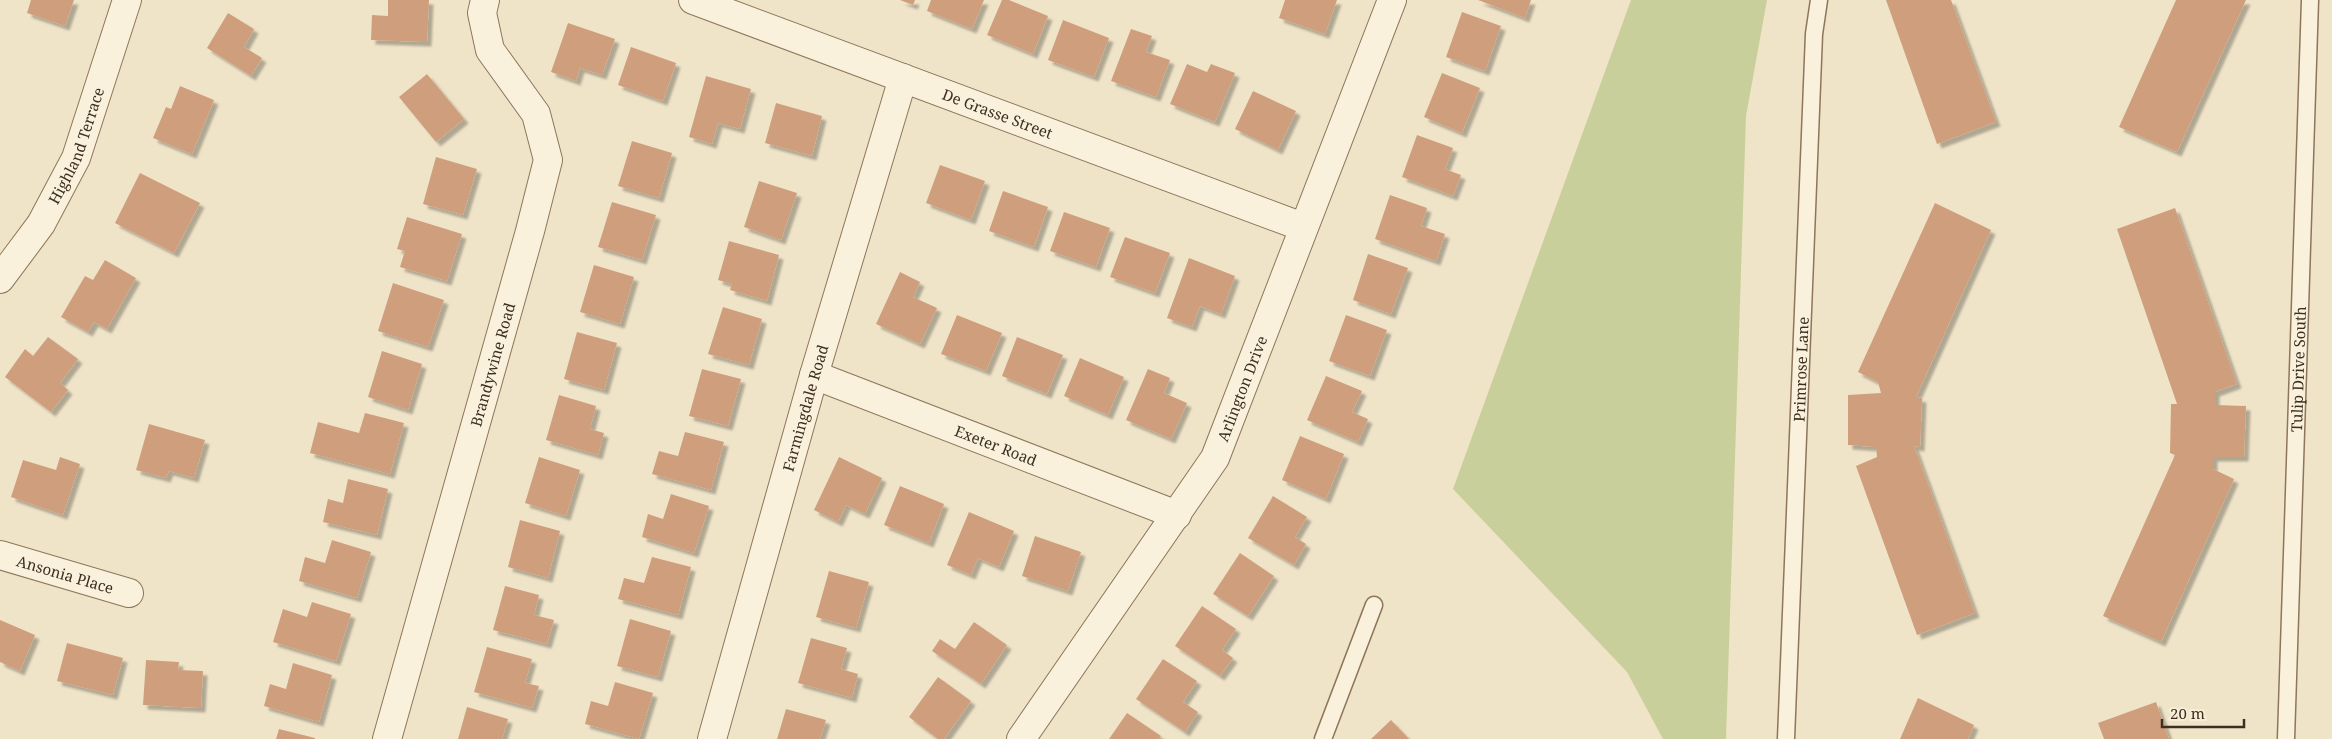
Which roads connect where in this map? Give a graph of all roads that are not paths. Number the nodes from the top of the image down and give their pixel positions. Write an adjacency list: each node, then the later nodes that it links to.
1 (127, 0): 9 (street, Highland Terrace)
2 (485, 0): 15 (street, Brandywine Road)
3 (693, 0): 7 (street, De Grasse Street)
4 (1392, 0): 8 (street, Arlington Drive)
5 (1819, 0): 19 (lane, Primrose Lane)
6 (2310, 0): 20 (lane, Tulip Drive South)
7 (903, 78): 8 (street, De Grasse Street); 10 (street, Farmingdale Road)
8 (1303, 227): 11 (street, Arlington Drive)
9 (0, 279)
10 (814, 375): 11 (street, Exeter Road); 16 (street, Farmingdale Road)
11 (1177, 515): 17 (street, Arlington Drive)
12 (0, 555): 13 (street, Ansonia Place)
13 (129, 593)
14 (1374, 605): 18 (lane)
15 (387, 739)
16 (712, 739)
17 (1021, 739)
18 (1322, 739)
19 (1786, 739)
20 (2286, 739)

